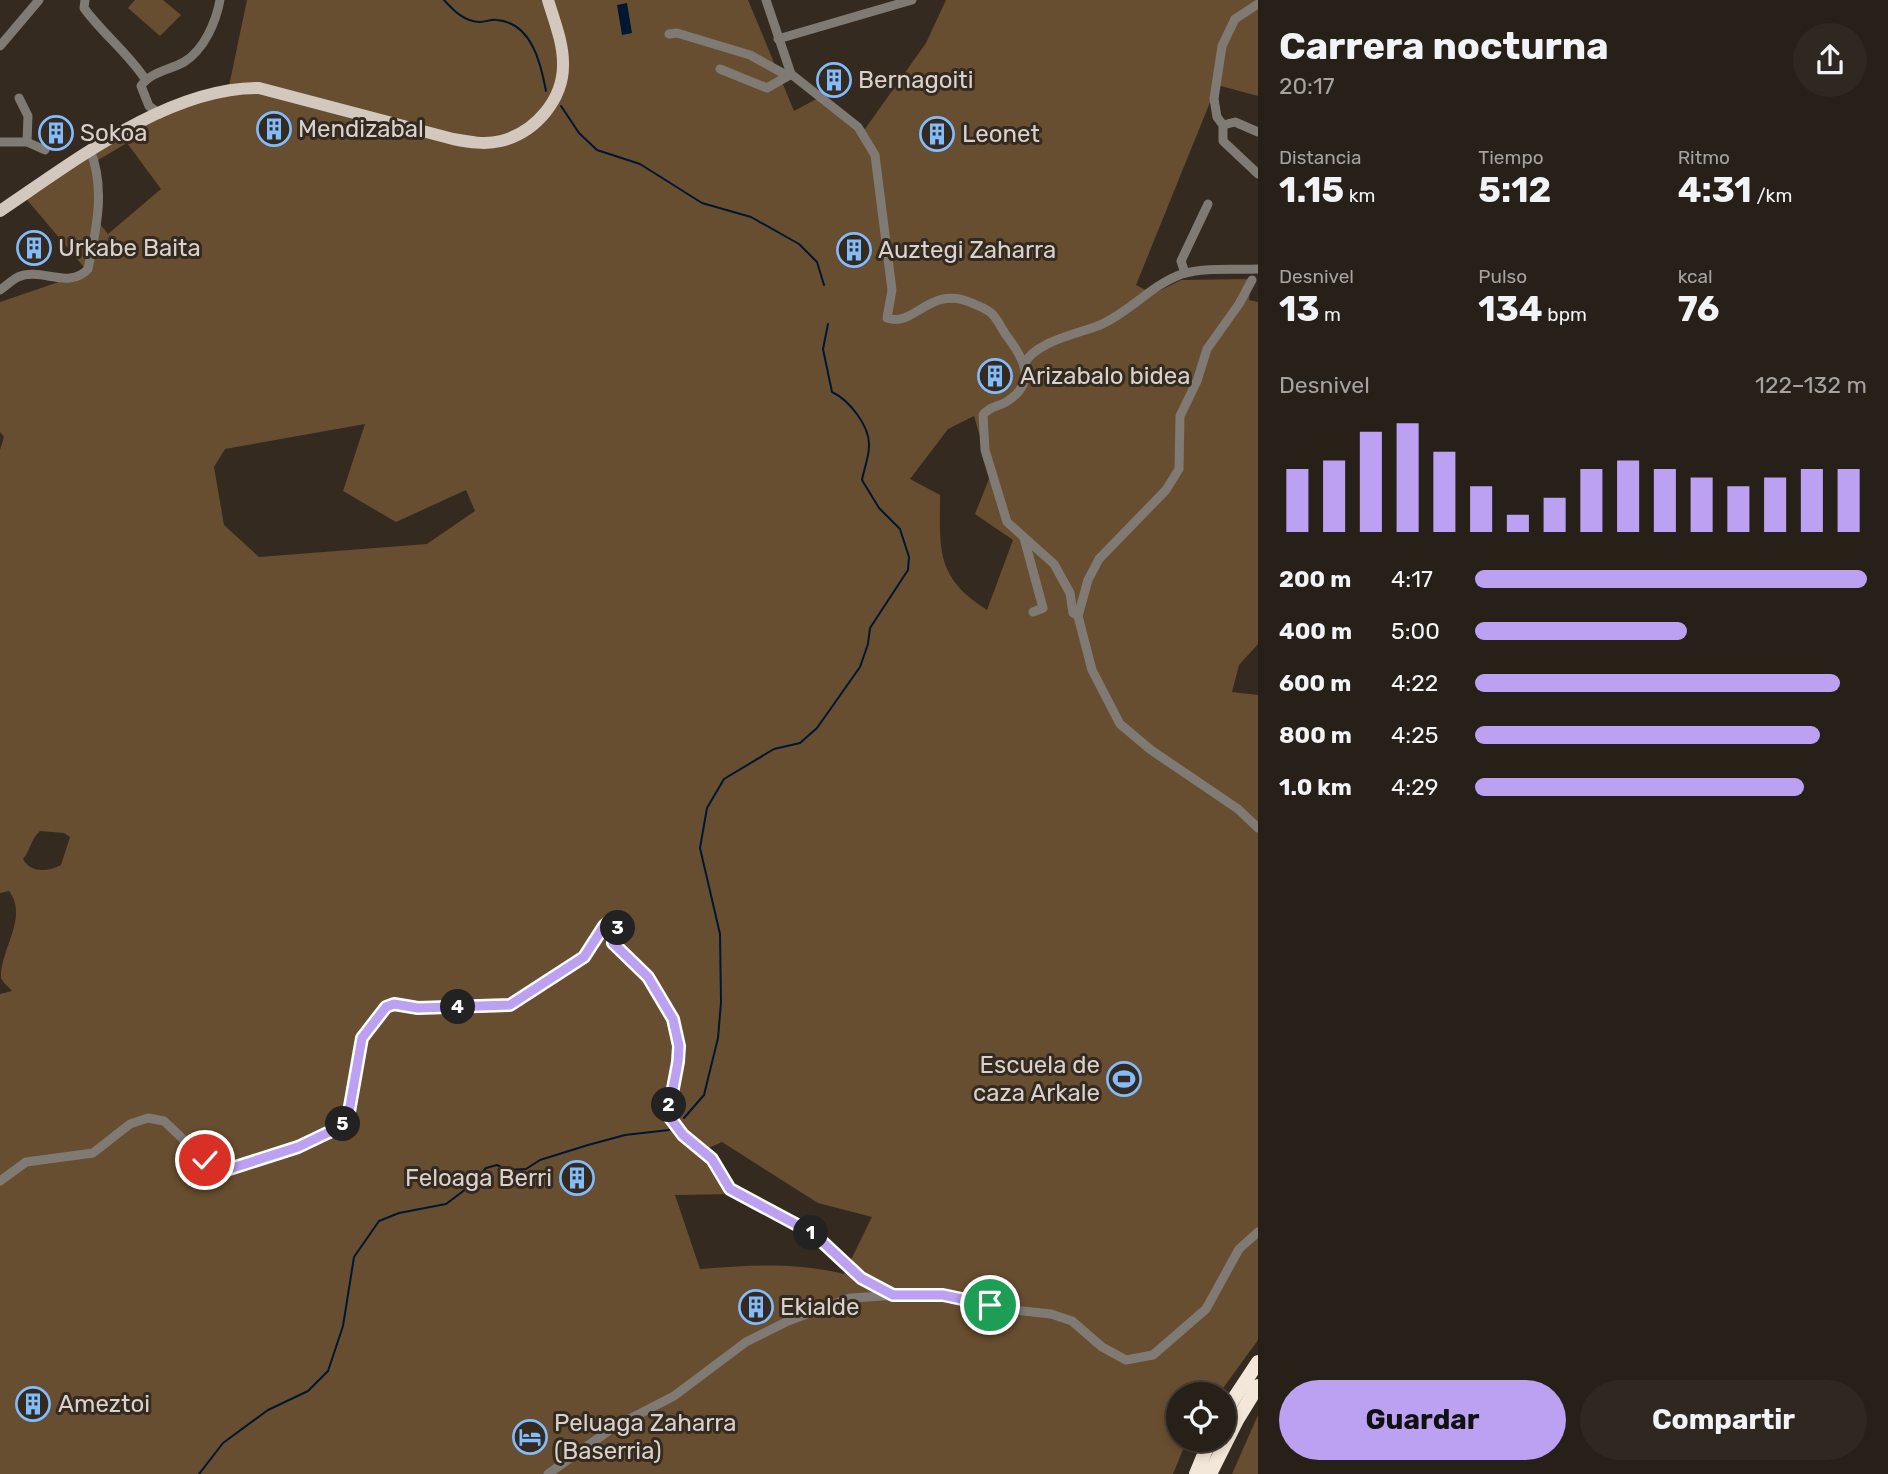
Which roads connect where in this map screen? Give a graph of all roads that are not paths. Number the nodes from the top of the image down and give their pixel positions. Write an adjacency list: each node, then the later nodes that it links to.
1 (39, 0): 10 (street)
2 (85, 0): 13 (street)
3 (220, 0): 13 (street)
4 (548, 0): 15 (main road)
5 (766, 0): 9 (street)
6 (912, 0): 9 (street)
7 (1258, 4): 16 (street)
8 (668, 34): 12 (street)
9 (778, 39): 12 (street)
10 (0, 46)
11 (720, 69): 12 (street)
12 (790, 75): 29 (street)
13 (145, 79): 15 (street)
14 (19, 99): 19 (street)
15 (160, 114): 21 (main road)
16 (1223, 125): 17 (street); 22 (street)
17 (1258, 132)
18 (0, 142): 19 (street)
19 (27, 142): 20 (street)
20 (46, 150)
21 (90, 150): 24 (main road); 28 (street)
22 (1258, 174)
23 (1208, 204): 26 (street)
24 (0, 211)
25 (1258, 269): 26 (street)
26 (1185, 273): 29 (street)
27 (1252, 280): 32 (street)
28 (0, 290)
29 (1024, 364): 30 (street)
30 (1024, 538): 31 (street); 32 (street)
31 (1033, 612)
32 (1078, 616): 33 (street)
33 (1258, 828)
34 (0, 1181): 36 (street)
35 (1258, 1232): 36 (street)
36 (893, 1295): 41 (street)
37 (1258, 1362): 39 (highway)
38 (1258, 1386): 43 (highway)
39 (1236, 1395)
40 (1205, 1452): 42 (highway)
41 (548, 1474)
42 (1196, 1474)
43 (1210, 1474)

